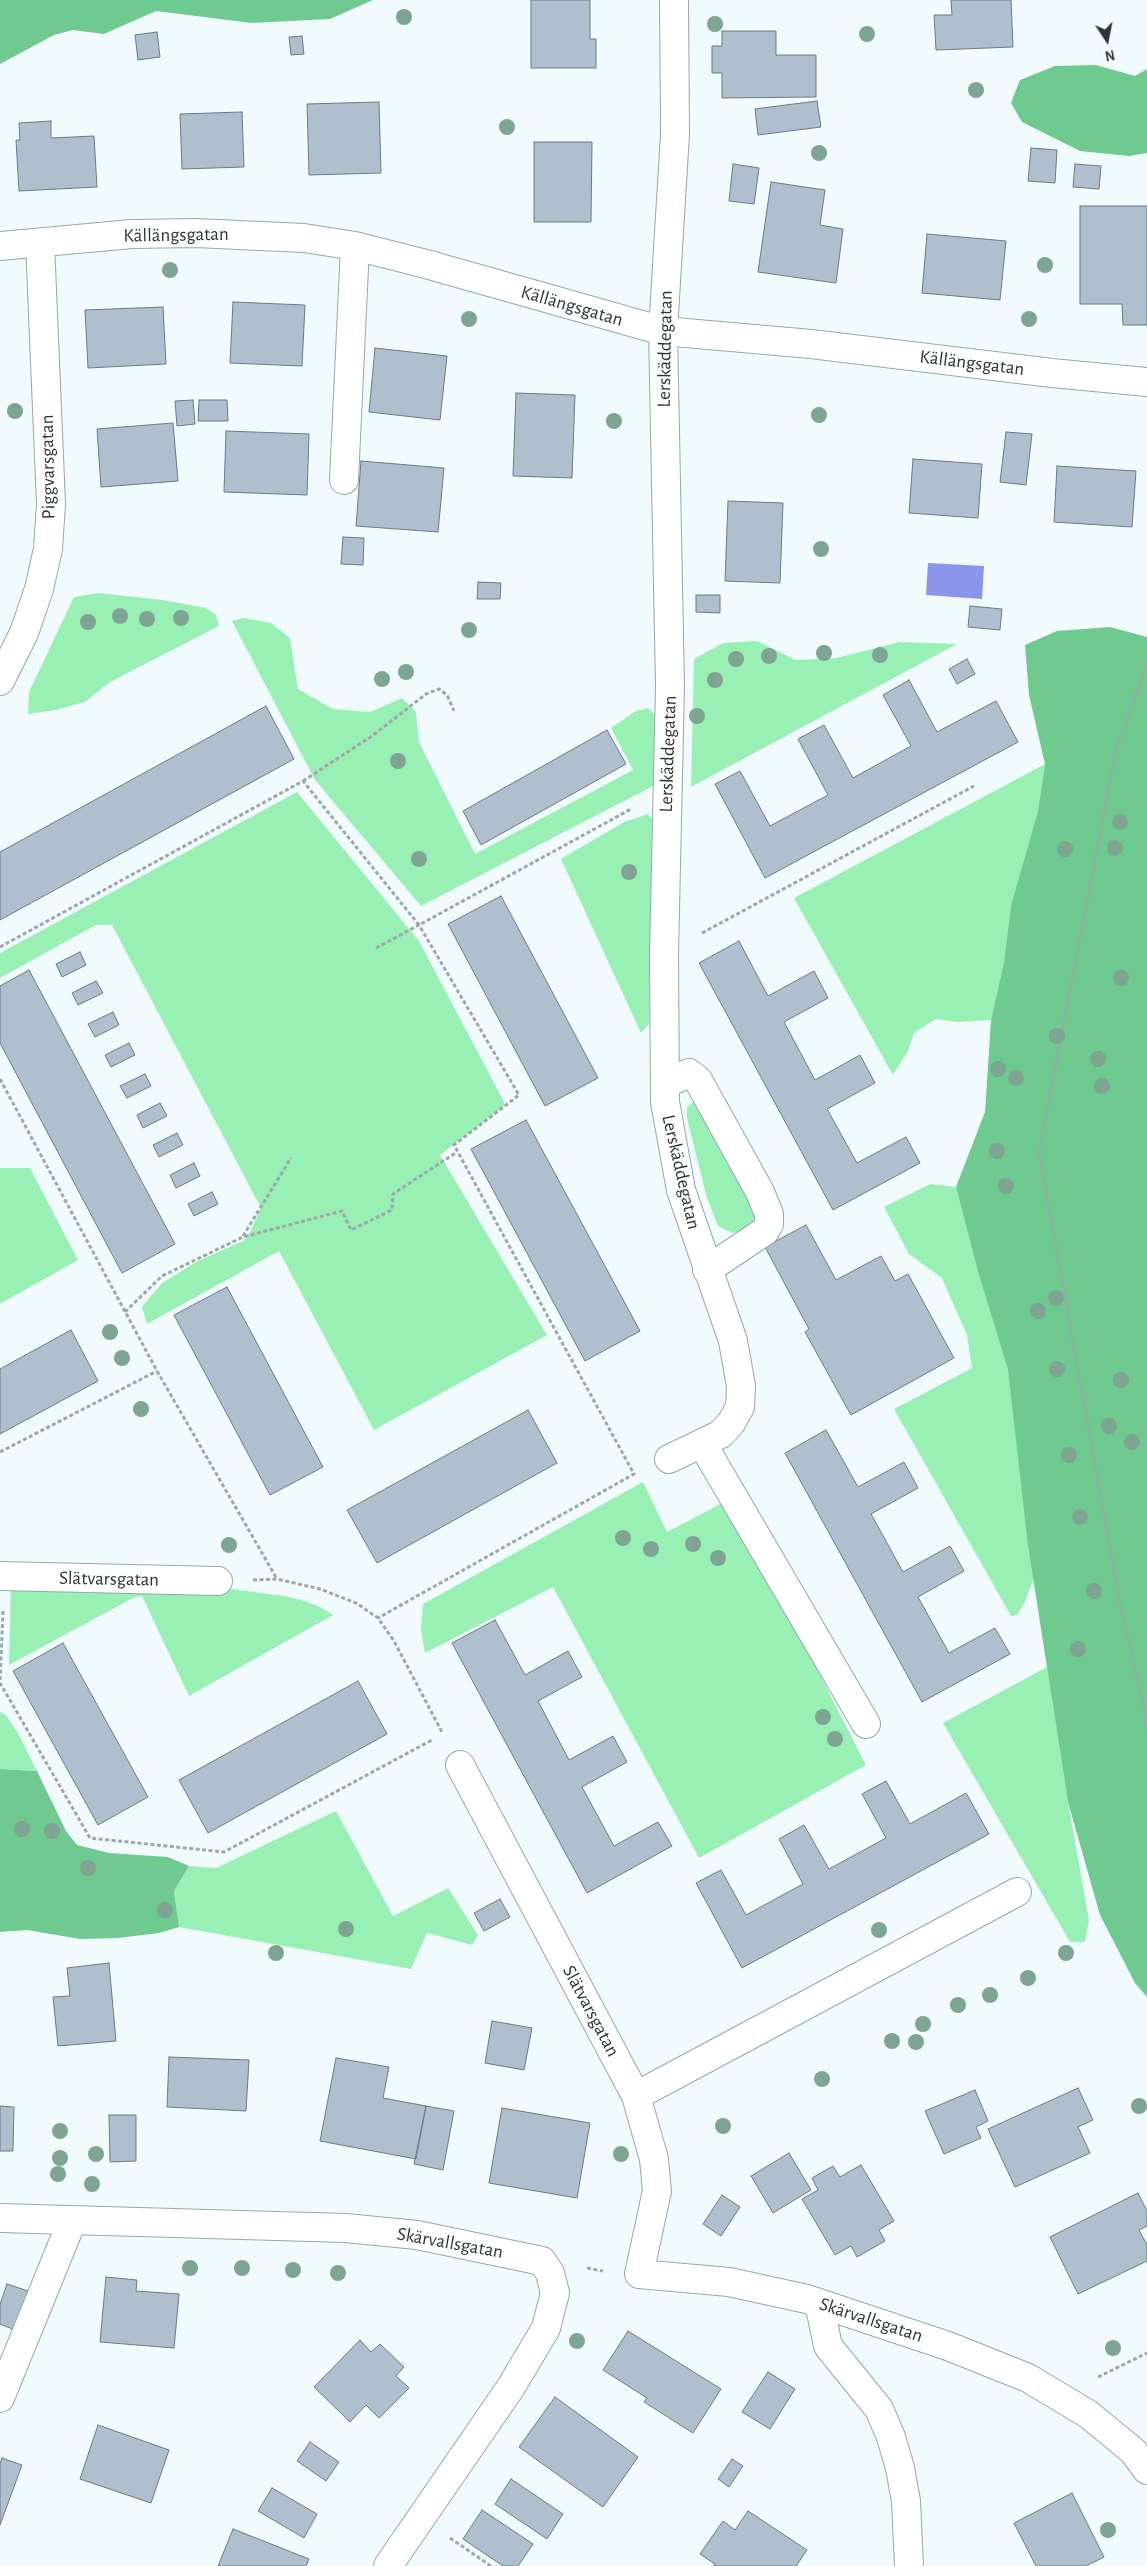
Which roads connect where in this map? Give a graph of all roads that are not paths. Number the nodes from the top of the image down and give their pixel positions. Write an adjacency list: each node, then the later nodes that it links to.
1 (674, 0): 5 (street, Lerskäddegatan)
2 (40, 243): 3 (street, Källängsgatan); 4 (street, Källängsgatan); 8 (street, Piggvarsgatan)
3 (0, 246)
4 (355, 246): 5 (street, Källängsgatan); 7 (street)
5 (662, 331): 6 (street, Källängsgatan); 9 (street, Lerskäddegatan)
6 (1147, 382)
7 (344, 480)
8 (0, 681)
9 (665, 1084): 10 (street, Lerskäddegatan); 10 (street)
10 (707, 1270): 11 (street, Lerskäddegatan)
11 (703, 1444): 12 (street, Lerskäddegatan); 15 (street)
12 (669, 1459)
13 (3, 1576): 14 (street, Slätvarsgatan)
14 (218, 1581)
15 (866, 1724)
16 (460, 1765): 18 (street, Slätvarsgatan)
17 (1017, 1892): 18 (street)
18 (636, 2096): 21 (street, Slätvarsgatan)
19 (0, 2218): 20 (street, Skärvallsgatan)
20 (72, 2221): 23 (street); 25 (street, Skärvallsgatan)
21 (639, 2274): 22 (street, Skärvallsgatan)
22 (819, 2303): 24 (street, Skärvallsgatan); 26 (street)
23 (0, 2398)
24 (1147, 2470)
25 (388, 2566)
26 (909, 2566)

